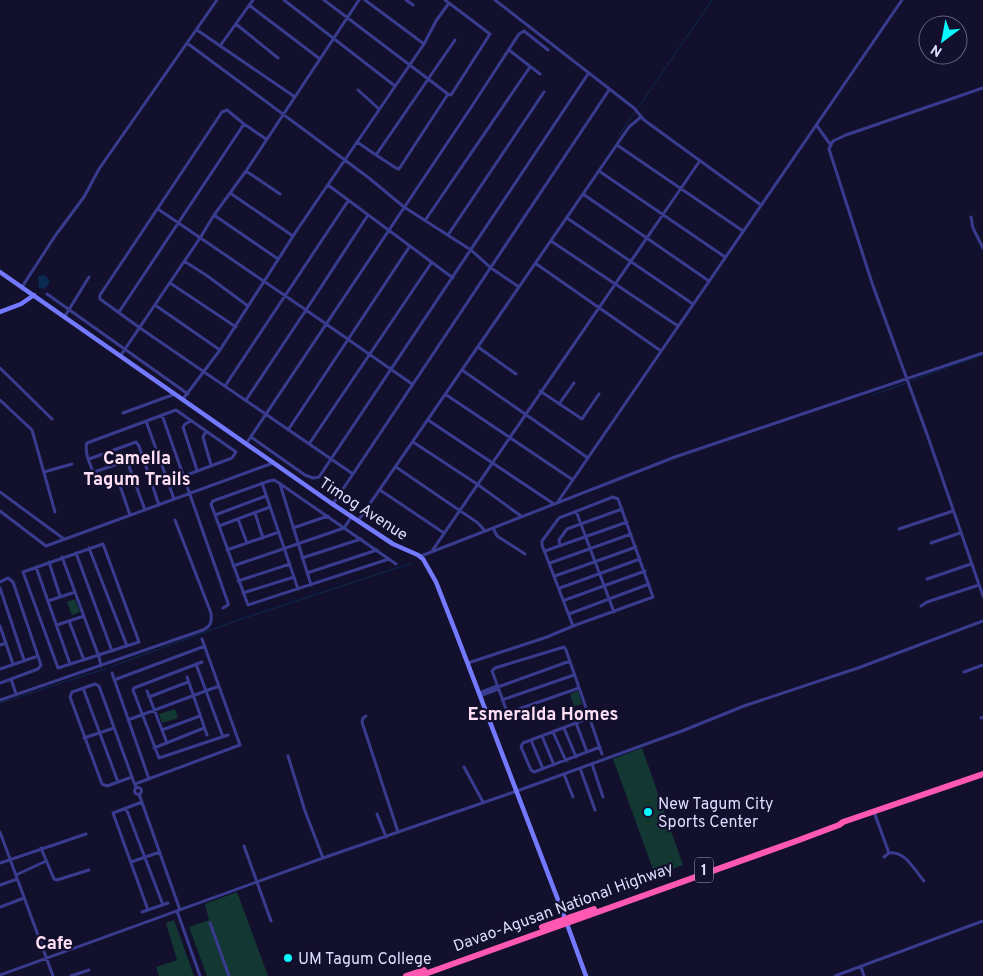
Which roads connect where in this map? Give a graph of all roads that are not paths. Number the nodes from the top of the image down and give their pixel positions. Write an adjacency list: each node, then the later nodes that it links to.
1 (217, 0): 16 (street)
2 (252, 0): 13 (street)
3 (284, 0): 17 (street)
4 (324, 0): 14 (street)
5 (359, 0): 14 (street)
6 (365, 0): 20 (street)
7 (406, 0): 12 (street)
8 (445, 0): 11 (street)
9 (495, 0): 29 (street)
10 (902, 0): 42 (street)
11 (449, 3): 20 (street); 36 (street)
12 (412, 4)
13 (249, 5): 15 (street); 25 (street)
14 (346, 18): 17 (street); 26 (street)
15 (236, 24): 21 (street); 24 (street)
16 (196, 30): 19 (street); 21 (street)
17 (333, 38): 25 (street); 31 (street)
18 (455, 40): 30 (street)
19 (187, 43): 39 (street); 92 (street)
20 (424, 44): 26 (street)
21 (220, 46): 37 (street)
22 (509, 50): 23 (street); 27 (street); 59 (street)
23 (548, 50)
24 (278, 58)
25 (320, 59): 37 (street)
26 (408, 66): 30 (street); 31 (street)
27 (530, 67): 28 (street); 66 (street)
28 (540, 74)
29 (588, 74): 34 (street); 77 (street)
30 (428, 80): 36 (street); 47 (street)
31 (395, 86): 38 (street)
32 (983, 88): 45 (street)
33 (358, 90): 38 (street)
34 (609, 90): 40 (street); 84 (street)
35 (544, 92): 70 (street)
36 (448, 94): 47 (street)
37 (295, 97): 39 (street)
38 (379, 109): 44 (street)
39 (283, 114): 43 (street); 48 (street)
40 (641, 117): 46 (street); 49 (street)
41 (244, 124): 43 (street); 60 (street); 67 (street)
42 (817, 126): 45 (street); 58 (street)
43 (266, 139): 50 (street)
44 (357, 142): 47 (street); 48 (street)
45 (830, 144): 123 (street)
46 (617, 145): 51 (street); 53 (street)
47 (376, 155)
48 (344, 160): 52 (street); 59 (street)
49 (699, 162): 53 (street); 58 (street)
50 (246, 171): 54 (street); 55 (street)
51 (599, 171): 56 (street); 61 (street)
52 (328, 185): 57 (street); 71 (street)
53 (680, 189): 61 (street); 69 (street)
54 (230, 194): 62 (street); 71 (street)
55 (280, 194)
56 (583, 194): 65 (street); 72 (street)
57 (348, 202): 63 (street); 96 (street)
58 (761, 205): 69 (street)
59 (404, 207): 66 (street); 68 (street)
60 (158, 209): 67 (street); 104 (street)
61 (663, 214): 72 (street); 78 (street)
62 (214, 215): 73 (street); 79 (street)
63 (368, 215): 68 (street); 102 (street)
64 (971, 217): 76 (street)
65 (567, 218): 74 (street); 80 (street)
66 (426, 219): 70 (street)
67 (179, 223): 73 (street); 104 (street)
68 (388, 231): 75 (street); 106 (street)
69 (743, 232): 78 (street)
70 (448, 235): 77 (street)
71 (293, 236): 79 (street)
72 (646, 237): 80 (street); 89 (street)
73 (200, 238): 81 (street); 88 (street)
74 (551, 241): 83 (street); 91 (street)
75 (410, 246): 82 (street); 110 (street)
76 (983, 248)
77 (471, 250): 84 (street); 87 (street)
78 (725, 257): 89 (street)
79 (278, 259): 88 (street)
80 (630, 260): 91 (street); 97 (street)
81 (184, 261): 90 (street); 99 (street)
82 (432, 262): 87 (street); 117 (street)
83 (535, 263): 93 (street); 100 (street)
84 (491, 268): 93 (street); 125 (street)
85 (0, 272): 92 (main road, Timog Avenue)
86 (88, 278): 101 (street)
87 (453, 278): 119 (street)
88 (263, 281): 96 (street); 99 (street)
89 (709, 281): 97 (street)
90 (170, 283): 98 (street); 108 (street)
91 (614, 284): 100 (street); 107 (street)
92 (22, 287): 95 (main road, Timog Avenue)
93 (519, 287): 111 (street)
94 (47, 294): 101 (street)
95 (34, 295): 103 (main road); 105 (main road, Timog Avenue)
96 (285, 296): 102 (street); 126 (street)
97 (693, 304): 107 (street)
98 (155, 305): 109 (street); 113 (street)
99 (248, 306): 108 (street)
100 (598, 307): 114 (street); 127 (street)
101 (69, 309): 105 (street); 112 (street)
102 (306, 310): 106 (street); 134 (street)
103 (0, 312)
104 (119, 312): 109 (street)
105 (65, 316): 116 (main road, Timog Avenue)
106 (326, 324): 110 (street); 138 (street)
107 (678, 326): 114 (street)
108 (236, 327): 113 (street)
109 (140, 328): 112 (street); 121 (street)
110 (349, 340): 117 (street); 144 (street)
111 (478, 347): 120 (street); 122 (street)
112 (126, 349): 116 (street); 129 (street)
113 (220, 350): 121 (street)
114 (661, 351): 153 (street)
115 (983, 352): 123 (street)
116 (121, 355): 128 (main road, Timog Avenue)
117 (370, 355): 119 (street); 150 (street)
118 (0, 368): 140 (street)
119 (392, 370): 125 (street); 152 (street)
120 (462, 370): 130 (street); 139 (street)
121 (205, 372): 126 (street); 129 (street)
122 (516, 374)
123 (907, 379): 175 (street); 182 (street)
124 (574, 383): 135 (street)
125 (412, 384): 162 (street)
126 (225, 386): 134 (street)
127 (540, 392): 135 (street); 139 (street)
128 (175, 394): 132 (main road, Timog Avenue); 136 (street)
129 (188, 394): 132 (street)
130 (445, 394): 141 (street); 147 (street)
131 (599, 394): 135 (street)
132 (183, 399): 149 (main road, Timog Avenue)
133 (0, 400): 160 (street)
134 (246, 400): 138 (street)
135 (559, 404)
136 (123, 412)
137 (162, 415): 142 (street); 143 (street); 163 (street)
138 (266, 415): 144 (street); 146 (street)
139 (524, 415): 147 (street); 153 (street)
140 (52, 419)
141 (428, 420): 148 (street); 155 (street)
142 (146, 421): 151 (street); 172 (street)
143 (191, 421): 145 (street); 159 (street)
144 (288, 430): 150 (street)
145 (206, 431): 157 (street); 157 (street)
146 (251, 437): 149 (street); 152 (street)
147 (509, 438): 155 (street); 164 (street)
148 (413, 442): 158 (street); 167 (street)
149 (246, 444): 154 (main road, Timog Avenue)
150 (309, 444): 152 (street)
151 (89, 458): 161 (street); 173 (street)
152 (332, 458): 162 (street)
153 (588, 458): 164 (street)
154 (273, 462): 170 (street); 174 (main road, Timog Avenue)
155 (492, 462): 167 (street); 175 (street)
156 (72, 464): 160 (street)
157 (211, 465): 159 (street)
158 (396, 467): 168 (street); 179 (street)
159 (197, 470): 163 (street)
160 (44, 472): 183 (street)
161 (94, 472): 178 (street); 186 (street)
162 (353, 474): 174 (street)
163 (184, 476): 170 (street)
164 (573, 480): 175 (street)
165 (262, 483): 166 (street); 171 (street); 185 (street)
166 (280, 483): 187 (street); 196 (street)
167 (477, 484): 179 (street); 189 (street)
168 (380, 490): 192 (street); 202 (street)
169 (0, 492): 208 (street)
170 (189, 494): 172 (street); 259 (street)
171 (266, 496): 176 (street); 185 (street)
172 (174, 499): 173 (street)
173 (159, 504): 178 (street)
174 (333, 504): 188 (main road, Timog Avenue)
175 (556, 504): 189 (street)
176 (270, 507): 184 (street); 201 (street)
177 (622, 509): 181 (street); 193 (street); 194 (street)
178 (145, 510): 186 (street)
179 (460, 510): 199 (street); 202 (street)
180 (0, 511): 208 (street)
181 (576, 511): 194 (street); 219 (street)
182 (953, 511): 198 (street); 203 (street)
183 (55, 512)
184 (255, 513): 190 (street); 206 (street)
185 (215, 515): 195 (street)
186 (130, 516): 208 (street)
187 (328, 516): 196 (street); 197 (street)
188 (352, 516): 192 (main road, Timog Avenue); 197 (street)
189 (521, 517): 200 (street)
190 (238, 519): 195 (street); 209 (street)
191 (175, 520): 284 (street)
192 (358, 521): 223 (main road, Timog Avenue)
193 (627, 522): 204 (street); 205 (street)
194 (581, 524): 205 (street); 212 (street)
195 (219, 526): 217 (street)
196 (293, 528): 211 (street)
197 (344, 528): 207 (street); 211 (street)
198 (899, 529)
199 (485, 531): 200 (street); 220 (street)
200 (494, 531): 222 (street)
201 (278, 532): 206 (street); 215 (street)
202 (444, 533): 220 (street)
203 (960, 533): 210 (street); 233 (street)
204 (631, 534): 213 (street); 216 (street)
205 (586, 536): 212 (street); 216 (street)
206 (263, 538): 209 (street)
207 (361, 539): 218 (street); 225 (street)
208 (64, 540)
209 (247, 543): 217 (street)
210 (931, 543)
211 (298, 544): 215 (street); 225 (street)
212 (560, 546): 219 (street)
213 (636, 547): 227 (street); 228 (street)
214 (89, 548): 221 (street); 271 (street); 271 (street)
215 (284, 549): 231 (street); 234 (street)
216 (590, 549): 228 (street); 230 (street)
217 (227, 550): 234 (street)
218 (377, 550): 226 (street); 237 (street)
219 (545, 551): 230 (street)
220 (432, 552): 223 (street)
221 (76, 553): 224 (street); 273 (street)
222 (524, 554)
223 (421, 556): 283 (main road, Timog Avenue)
224 (62, 558): 229 (street); 251 (street)
225 (302, 558): 237 (street)
226 (389, 559): 232 (street); 245 (street)
227 (640, 559): 236 (street); 238 (street)
228 (594, 560): 238 (street); 240 (street)
229 (49, 562): 235 (street); 253 (street)
230 (550, 563): 240 (street)
231 (290, 564): 239 (street); 242 (street)
232 (396, 564)
233 (972, 564): 241 (street); 246 (street)
234 (233, 566): 242 (street)
235 (36, 567): 257 (street); 281 (street)
236 (645, 571): 244 (street); 247 (street)
237 (307, 573): 245 (street)
238 (599, 573): 247 (street); 249 (street)
239 (294, 576): 250 (street); 252 (street)
240 (555, 576): 249 (street)
241 (927, 579)
242 (238, 580): 252 (street)
243 (0, 582): 274 (street)
244 (649, 584): 255 (street); 260 (street)
245 (311, 585): 250 (street)
246 (979, 585): 254 (street); 258 (street)
247 (604, 586): 255 (street); 256 (street)
248 (0, 588): 276 (street)
249 (560, 588): 256 (street)
250 (298, 590): 252 (street)
251 (74, 592): 253 (street); 262 (street)
252 (243, 593)
253 (60, 596): 257 (street)
254 (983, 596)
255 (609, 599): 260 (street); 261 (street)
256 (564, 600): 261 (street)
257 (48, 601): 265 (street)
258 (921, 606)
259 (222, 608)
260 (614, 612): 267 (street)
261 (569, 614): 267 (street)
262 (84, 616): 263 (street); 275 (street)
263 (69, 621): 265 (street); 277 (street)
264 (983, 621): 334 (street)
265 (57, 625): 281 (street)
266 (0, 626): 269 (street)
267 (573, 626): 283 (street)
268 (202, 639): 272 (street)
269 (6, 643): 270 (street); 280 (street)
270 (0, 645)
271 (127, 646): 273 (street)
272 (205, 646): 292 (street); 295 (street)
273 (112, 651): 275 (street)
274 (38, 656): 276 (street); 291 (street)
275 (99, 656): 277 (street); 284 (street)
276 (24, 660): 280 (street)
277 (84, 660): 281 (street)
278 (570, 661): 289 (street); 296 (street); 296 (street)
279 (202, 662): 282 (street)
280 (13, 664): 286 (street)
281 (70, 664)
282 (196, 664): 299 (street); 308 (street)
283 (468, 664): 302 (main road, Timog Avenue)
284 (102, 665): 301 (street)
285 (983, 665): 287 (street)
286 (0, 669)
287 (964, 672)
288 (112, 673): 292 (street)
289 (575, 675): 298 (street); 306 (street)
290 (186, 676): 293 (street)
291 (11, 679): 294 (street); 301 (street)
292 (114, 680): 312 (street)
293 (188, 682): 303 (street); 304 (street)
294 (0, 683)
295 (219, 686): 299 (street); 342 (street)
296 (498, 687): 302 (street); 306 (street)
297 (83, 688): 314 (street); 319 (street); 324 (street)
298 (579, 688): 306 (street); 311 (street)
299 (206, 691): 303 (street); 323 (street)
300 (147, 692): 304 (street)
301 (16, 694): 305 (street)
302 (479, 694): 345 (main road, Timog Avenue)
303 (193, 695): 307 (street); 309 (street)
304 (150, 697): 307 (street)
305 (0, 700)
306 (502, 700)
307 (154, 710): 308 (street); 317 (street)
308 (141, 715): 312 (street); 328 (street)
309 (200, 716): 315 (street); 317 (street)
310 (366, 716): 355 (street)
311 (589, 718): 313 (street); 327 (street)
312 (128, 720): 342 (street)
313 (576, 723): 316 (street); 329 (street)
314 (114, 728): 319 (street); 341 (street)
315 (204, 728): 320 (street); 326 (street)
316 (564, 728): 318 (street); 332 (street)
317 (162, 730): 326 (street)
318 (553, 732): 322 (street); 333 (street)
319 (99, 733): 324 (street); 343 (street)
320 (207, 735)
321 (228, 735): 323 (street)
322 (542, 736): 325 (street); 335 (street)
323 (223, 737): 328 (street)
324 (84, 738): 343 (street)
325 (531, 740): 338 (street); 338 (street)
326 (167, 743): 328 (street)
327 (600, 747): 329 (street); 330 (street)
328 (154, 748)
329 (587, 752): 332 (street)
330 (602, 754)
331 (288, 756): 364 (street)
332 (576, 757): 333 (street)
333 (566, 761): 335 (street)
334 (592, 764): 337 (street); 347 (street)
335 (554, 765): 338 (street)
336 (464, 767): 349 (street)
337 (580, 768): 339 (street); 351 (street)
338 (543, 769)
339 (564, 774): 345 (street); 346 (street)
340 (983, 774): 352 (highway, Davao-Agusan National Highway / 1)
341 (132, 777): 343 (street); 344 (street)
342 (149, 779): 344 (street)
343 (118, 782)
344 (136, 786): 348 (street)
345 (517, 791): 349 (street); 382 (main road, Timog Avenue)
346 (574, 797)
347 (603, 797)
348 (142, 802): 350 (street); 360 (street)
349 (483, 802): 355 (street)
350 (126, 808): 362 (street); 367 (street)
351 (595, 810)
352 (874, 812): 361 (street); 382 (highway, Davao-Agusan National Highway / 1)
353 (377, 814): 357 (street)
354 (0, 832): 365 (street)
355 (398, 832): 357 (street)
356 (86, 834): 359 (street)
357 (386, 837): 364 (street)
358 (244, 846): 372 (street)
359 (41, 848): 365 (street); 366 (street)
360 (160, 852): 362 (street); 379 (street)
361 (889, 853): 363 (street); 371 (street)
362 (145, 857): 367 (street); 376 (street)
363 (884, 857)
364 (323, 858): 372 (street)
365 (10, 859): 368 (street); 370 (street)
366 (46, 861): 369 (street); 370 (street)
367 (131, 862): 378 (street)
368 (0, 863)
369 (88, 870)
370 (17, 877): 373 (street); 374 (street)
371 (924, 881)
372 (257, 883): 379 (street); 381 (street)
373 (0, 885)
374 (24, 898): 377 (street); 386 (street)
375 (168, 903): 376 (street)
376 (163, 905): 378 (street)
377 (0, 907)
378 (148, 910): 380 (street)
379 (179, 910): 386 (street); 392 (street)
380 (142, 912)
381 (271, 921)
382 (566, 921): 385 (highway, Davao-Agusan National Highway / 1); 396 (main road, Timog Avenue)
383 (983, 921): 387 (street)
384 (210, 923): 393 (street)
385 (509, 942): 394 (highway, Davao-Agusan National Highway / 1); 395 (highway, Davao-Agusan National Highway / 1)
386 (46, 958): 389 (street); 390 (street)
387 (861, 966): 397 (street); 398 (street)
388 (89, 970): 391 (street)
389 (0, 975)
390 (53, 976)
391 (71, 976)
392 (200, 976)
393 (229, 976)
394 (406, 976)
395 (419, 976)
396 (586, 976)
397 (835, 976)
398 (864, 976)

